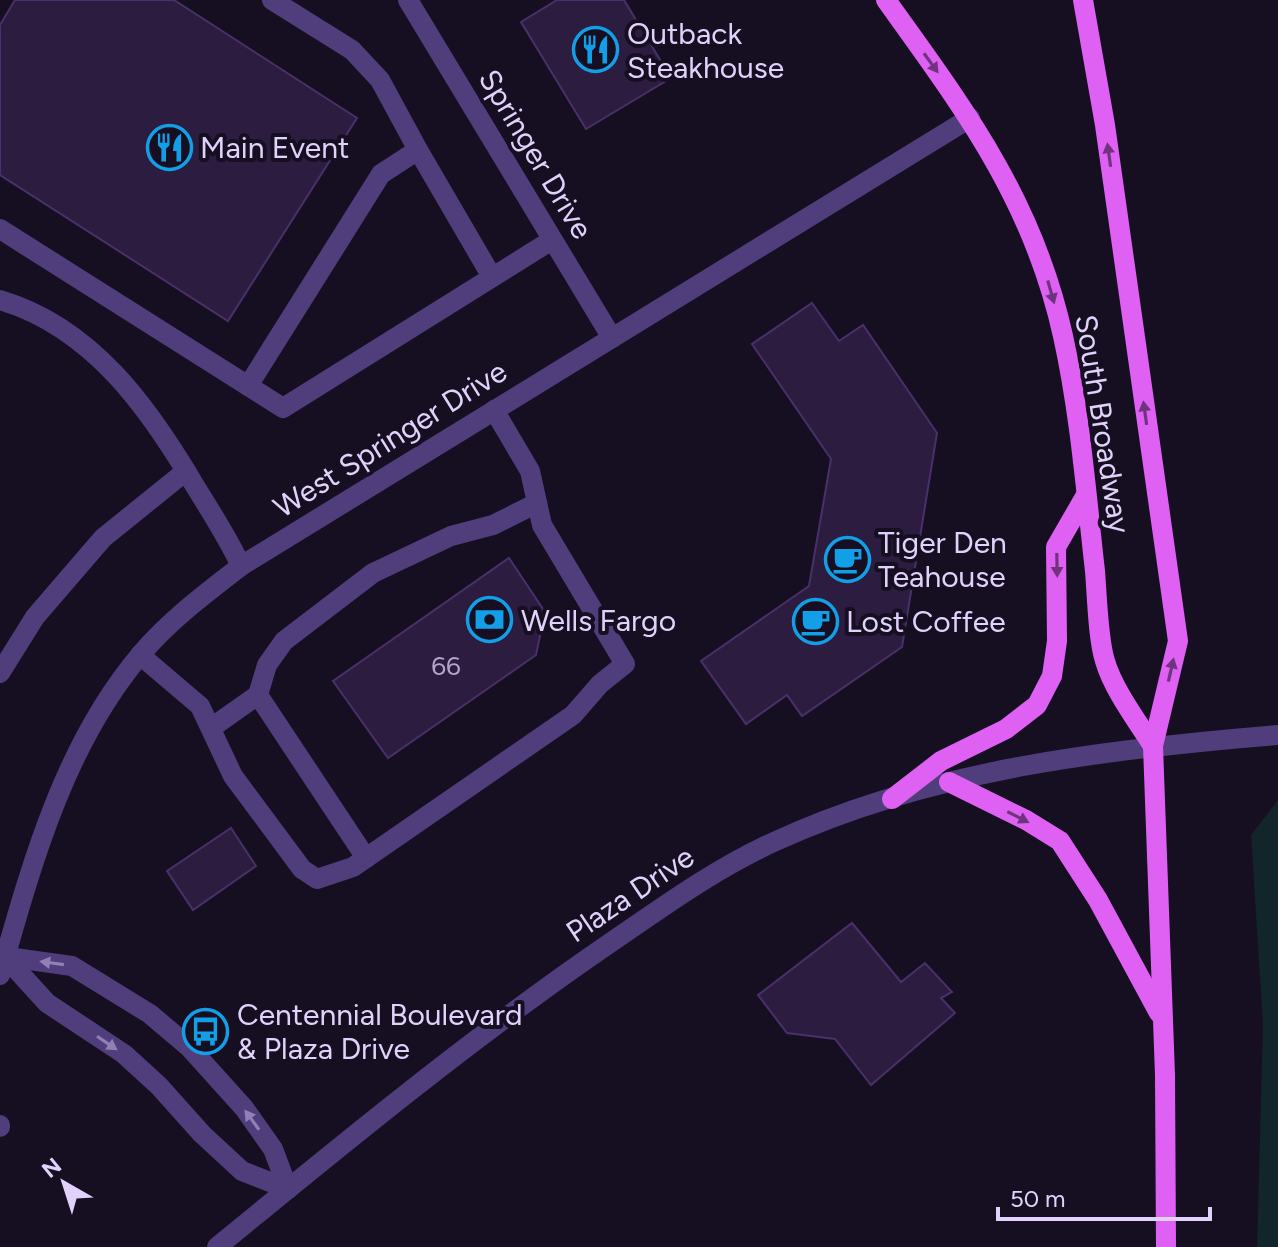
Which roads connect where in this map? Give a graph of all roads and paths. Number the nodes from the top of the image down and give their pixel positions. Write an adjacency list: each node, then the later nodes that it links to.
1 (272, 0): 6 (street)
2 (408, 0): 8 (street, Springer Drive)
3 (886, 0): 5 (main road, South Broadway, one-way to 5)
4 (1083, 0): 23 (main road, South Broadway, one-way to 4)
5 (970, 118): 11 (street, West Springer Drive); 15 (main road, South Broadway, one-way to 15)
6 (418, 150): 9 (street); 12 (street)
7 (0, 229): 12 (street)
8 (552, 240): 9 (street); 11 (street, Springer Drive)
9 (492, 277): 12 (street)
10 (5, 307): 14 (street)
11 (612, 338): 13 (street, West Springer Drive)
12 (248, 386)
13 (494, 410): 16 (street); 17 (street, West Springer Drive)
14 (186, 471): 17 (street); 19 (street)
15 (1086, 495): 23 (main road, South Broadway); 25 (main road, one-way to 25)
16 (537, 503): 20 (street); 26 (street)
17 (241, 566): 18 (street, West Springer Drive)
18 (140, 655): 21 (street); 27 (street, West Springer Drive)
19 (0, 673)
20 (258, 695): 21 (street); 26 (street)
21 (211, 728): 26 (street)
22 (1278, 735): 23 (street, Plaza Drive)
23 (1153, 746): 24 (street, Plaza Drive); 28 (main road, South Broadway)
24 (949, 782): 25 (street, Plaza Drive); 28 (main road, one-way to 28)
25 (892, 799): 29 (street, Plaza Drive)
26 (366, 858)
27 (2, 963): 29 (street, one-way to 29); 29 (street, one-way to 27)
28 (1162, 1020): 31 (main road, South Broadway)
29 (288, 1189): 30 (street, Plaza Drive)
30 (217, 1247)
31 (1166, 1247)

